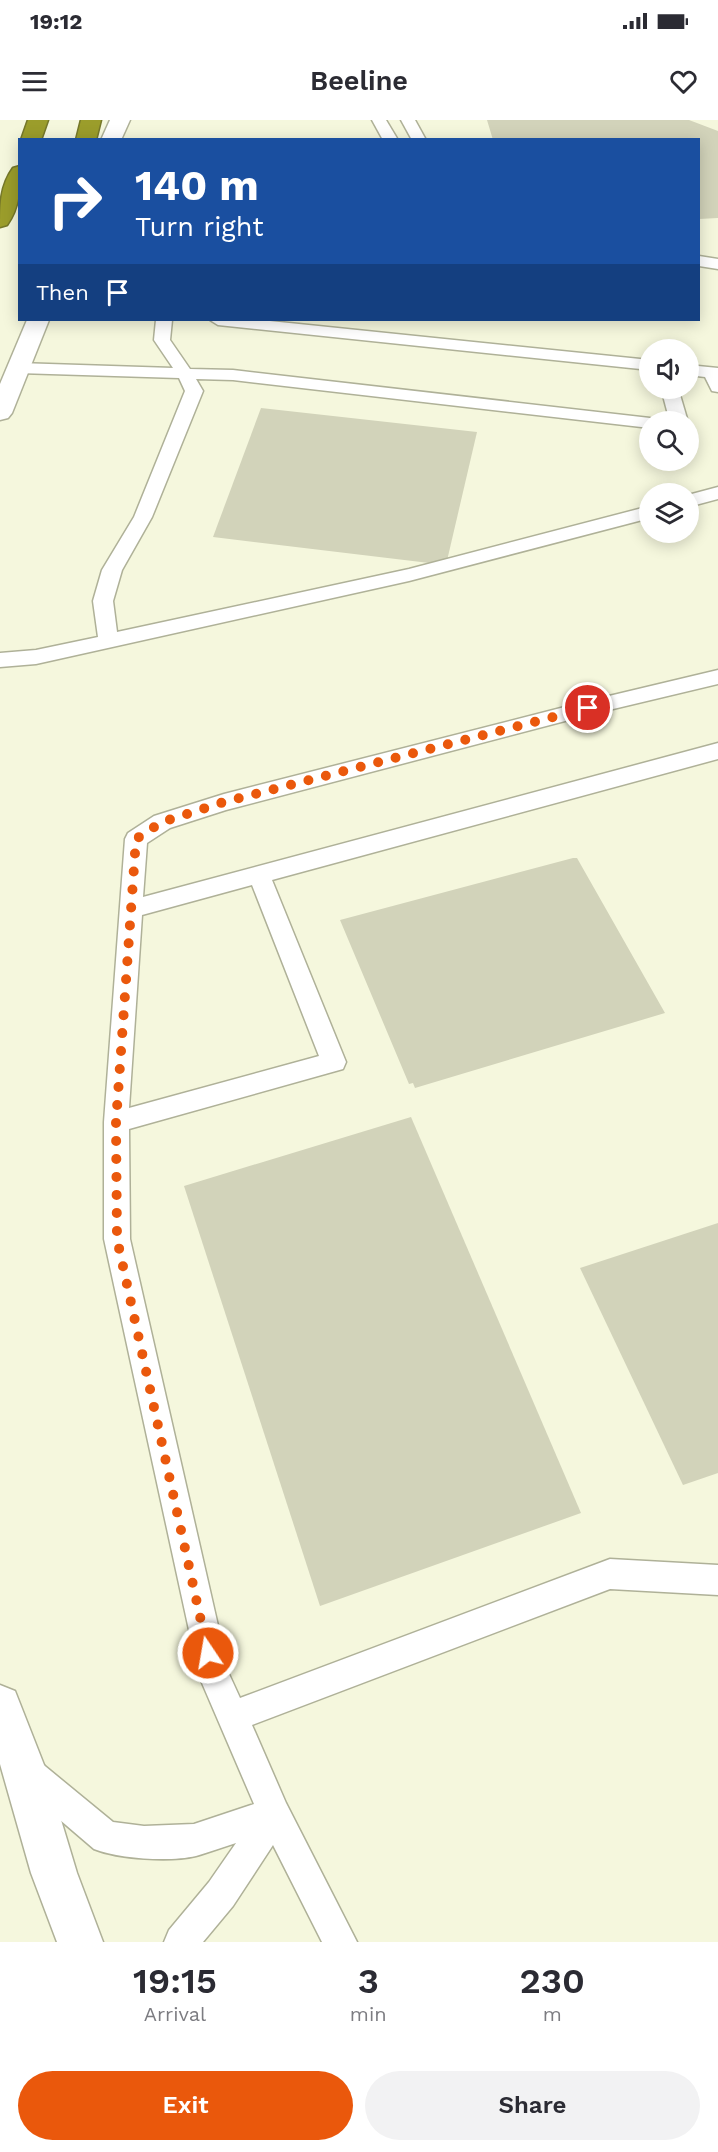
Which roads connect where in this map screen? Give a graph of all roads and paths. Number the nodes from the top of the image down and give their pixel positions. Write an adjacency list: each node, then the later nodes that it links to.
1 (38, 120): 6 (highway)
2 (91, 120): 7 (highway)
3 (120, 120): 8 (main road)
4 (379, 120): 9 (lane)
5 (408, 120): 10 (lane)
6 (32, 138)
7 (86, 138)
8 (112, 138)
9 (390, 138)
10 (418, 138)
11 (18, 177): 12 (highway)
12 (0, 221)
13 (700, 261): 14 (lane)
14 (718, 264)
15 (38, 321): 19 (main road)
16 (164, 321): 21 (lane)
17 (228, 321): 18 (lane)
18 (639, 364)
19 (18, 368): 21 (lane); 23 (main road)
20 (699, 371): 22 (lane)
21 (185, 373): 24 (lane); 28 (lane)
22 (718, 387)
23 (0, 413)
24 (639, 422)
25 (718, 493): 26 (lane)
26 (699, 498)
27 (639, 515): 28 (lane)
28 (108, 640): 29 (lane)
29 (0, 660)
30 (718, 677): 33 (lane)
31 (718, 751): 32 (lane)
32 (259, 875): 33 (lane); 34 (lane)
33 (131, 909): 34 (lane)
34 (116, 1122): 37 (lane)
35 (718, 1580): 37 (lane)
36 (0, 1706): 38 (main road)
37 (231, 1717): 39 (lane)
38 (24, 1770): 39 (lane); 40 (main road)
39 (275, 1814): 41 (lane); 42 (lane)
40 (80, 1942)
41 (182, 1942)
42 (340, 1942)

